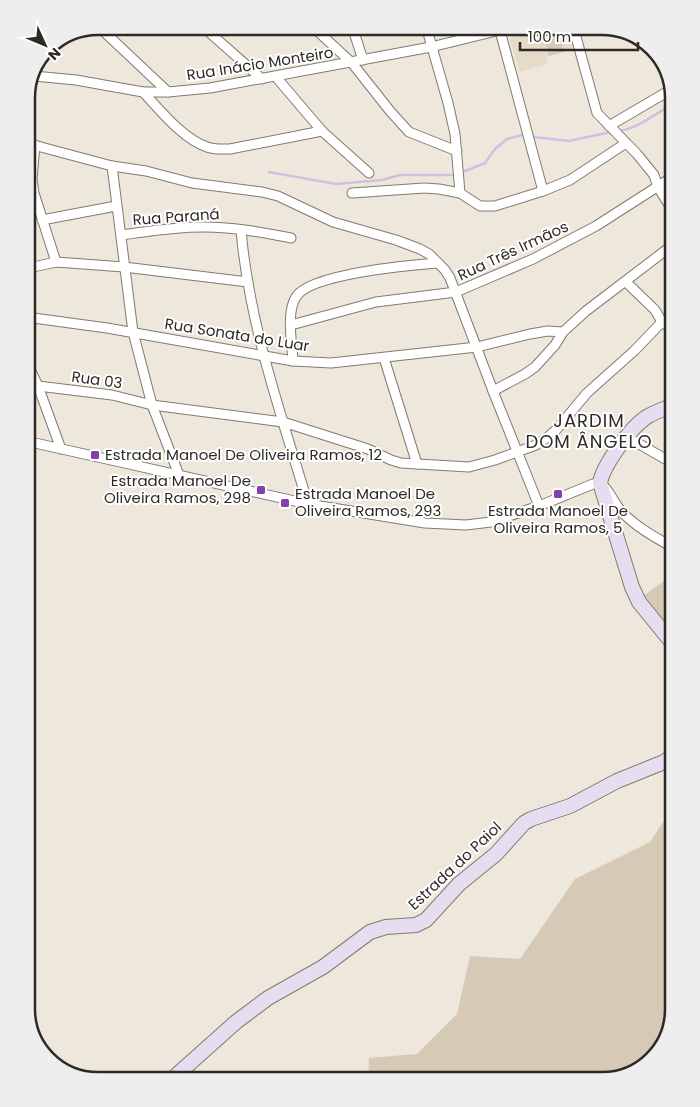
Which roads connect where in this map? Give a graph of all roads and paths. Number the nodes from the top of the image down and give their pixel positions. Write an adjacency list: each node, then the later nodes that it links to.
1 (108, 35): 16 (street)
2 (212, 35): 14 (street)
3 (322, 35): 11 (street)
4 (355, 35): 10 (street)
5 (428, 35): 9 (street)
6 (476, 35): 9 (street, Rua Inácio Monteiro)
7 (501, 35): 27 (street)
8 (575, 35): 18 (street)
9 (431, 47): 10 (street, Rua Inácio Monteiro); 22 (street)
10 (363, 60): 11 (street, Rua Inácio Monteiro)
11 (352, 63): 13 (street, Rua Inácio Monteiro); 22 (street)
12 (39, 76): 15 (street, Rua Inácio Monteiro)
13 (276, 77): 14 (street, Rua Inácio Monteiro); 19 (street)
14 (262, 78): 16 (street, Rua Inácio Monteiro)
15 (142, 92): 16 (street, Rua Inácio Monteiro); 19 (street)
16 (168, 92)
17 (665, 94): 18 (street)
18 (610, 127): 20 (street)
19 (322, 131): 24 (street)
20 (624, 141): 26 (street); 27 (street)
21 (35, 145): 23 (street)
22 (457, 151): 29 (street)
23 (112, 166): 32 (street); 39 (street)
24 (369, 173)
25 (665, 182): 26 (street, Rua Três Irmãos)
26 (658, 186): 31 (street); 44 (street, Rua Três Irmãos)
27 (543, 191): 29 (street)
28 (352, 192): 29 (street)
29 (460, 193)
30 (35, 194): 33 (street)
31 (665, 198)
32 (116, 206): 33 (street); 35 (street)
33 (42, 220): 38 (street)
34 (241, 230): 35 (street, Rua Paraná); 36 (street, Rua Paraná); 42 (street)
35 (121, 235): 40 (street)
36 (291, 238)
37 (665, 251): 43 (street)
38 (56, 262): 40 (street); 41 (street)
39 (438, 263): 44 (street); 48 (street)
40 (124, 266): 42 (street); 49 (street)
41 (35, 267)
42 (248, 282): 52 (street)
43 (626, 282): 46 (street); 50 (street)
44 (456, 292): 48 (street, Rua Três Irmãos); 51 (street)
45 (35, 318): 49 (street, Rua Sonata do Luar)
46 (662, 322): 47 (street); 64 (street, Rua 03)
47 (665, 324)
48 (291, 325): 54 (street)
49 (133, 332): 52 (street, Rua Sonata do Luar); 58 (street)
50 (563, 332): 51 (street, Rua Sonata do Luar); 57 (street)
51 (476, 347): 53 (street, Rua Sonata do Luar); 57 (street)
52 (264, 356): 54 (street, Rua Sonata do Luar); 60 (street)
53 (384, 358): 54 (street, Rua Sonata do Luar); 66 (street)
54 (293, 361)
55 (35, 380): 56 (street)
56 (38, 386): 58 (street, Rua 03); 63 (street)
57 (493, 391): 64 (street)
58 (152, 405): 60 (street, Rua 03); 67 (street)
59 (665, 409): 61 (street)
60 (283, 422): 66 (street, Rua 03); 69 (street)
61 (628, 437): 65 (street); 68 (street)
62 (35, 443): 63 (street)
63 (61, 449): 67 (street)
64 (518, 452): 66 (street, Rua 03); 70 (street)
65 (665, 459)
66 (417, 464)
67 (179, 475): 69 (street)
68 (600, 483): 70 (street); 71 (street); 72 (street)
69 (308, 504): 70 (street)
70 (539, 506)
71 (665, 542)
72 (665, 634)
73 (665, 761): 74 (street, Estrada do Paiol)
74 (180, 1072)

